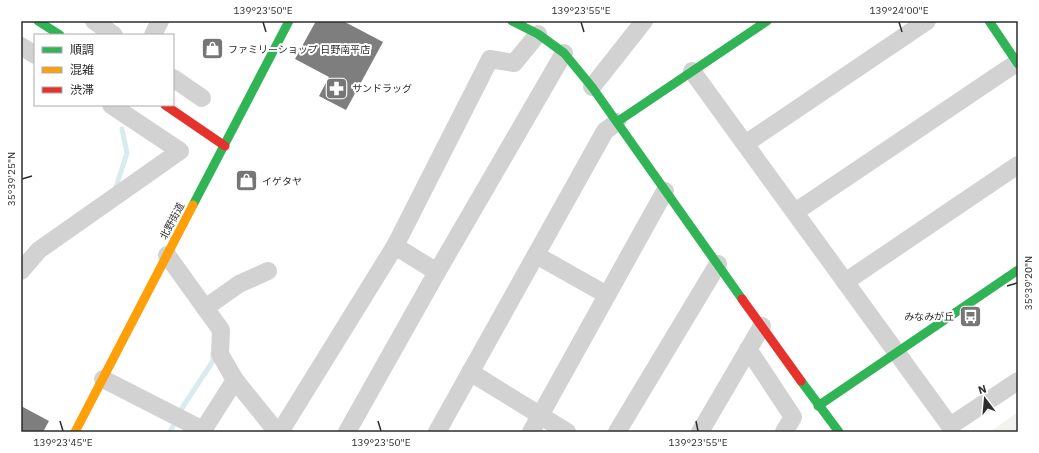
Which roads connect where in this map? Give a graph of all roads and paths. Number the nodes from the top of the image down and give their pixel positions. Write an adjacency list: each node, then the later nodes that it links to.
1 (38, 21): 10 (street)
2 (94, 21): 11 (street)
3 (160, 21): 12 (street)
4 (289, 21): 26 (street, 北野街道)
5 (512, 21): 13 (street)
6 (644, 21): 20 (street)
7 (767, 21): 18 (street)
8 (927, 21): 25 (street)
9 (989, 21): 17 (street)
10 (58, 34)
11 (113, 34)
12 (154, 34)
13 (538, 34): 15 (street); 30 (street)
14 (21, 46): 16 (street)
15 (564, 53): 20 (street); 37 (street)
16 (34, 54)
17 (1018, 63): 29 (street)
18 (692, 71): 24 (street); 25 (street)
19 (174, 79): 21 (street)
20 (592, 87): 24 (street)
21 (202, 98)
22 (112, 106): 35 (street)
23 (166, 106): 26 (street)
24 (617, 122): 28 (street); 32 (street)
25 (745, 144): 29 (street)
26 (225, 146): 31 (street, 北野街道)
27 (1018, 165): 38 (street)
28 (666, 191): 33 (street); 39 (street)
29 (795, 212): 38 (street)
30 (395, 246): 37 (street); 52 (street)
31 (167, 255): 40 (street); 45 (street, 北野街道)
32 (536, 255): 39 (street); 44 (street)
33 (718, 264): 41 (street); 56 (street)
34 (1018, 270): 43 (street)
35 (21, 271)
36 (268, 271): 40 (street)
37 (437, 272): 53 (street)
38 (845, 282): 43 (street)
39 (607, 295): 49 (street)
40 (205, 308): 46 (street)
41 (762, 326): 42 (street); 48 (street)
42 (748, 349): 57 (street); 58 (street)
43 (896, 352): 47 (street); 48 (street)
44 (470, 372): 49 (street); 54 (street)
45 (103, 379): 50 (street); 51 (street, 北野街道)
46 (235, 380): 50 (street); 52 (street)
47 (1018, 381)
48 (818, 406): 59 (street)
49 (536, 424): 55 (street)
50 (203, 431)
51 (75, 432)
52 (278, 432)
53 (347, 432)
54 (437, 432)
55 (567, 432)
56 (617, 432)
57 (700, 432)
58 (784, 432)
59 (839, 432)

